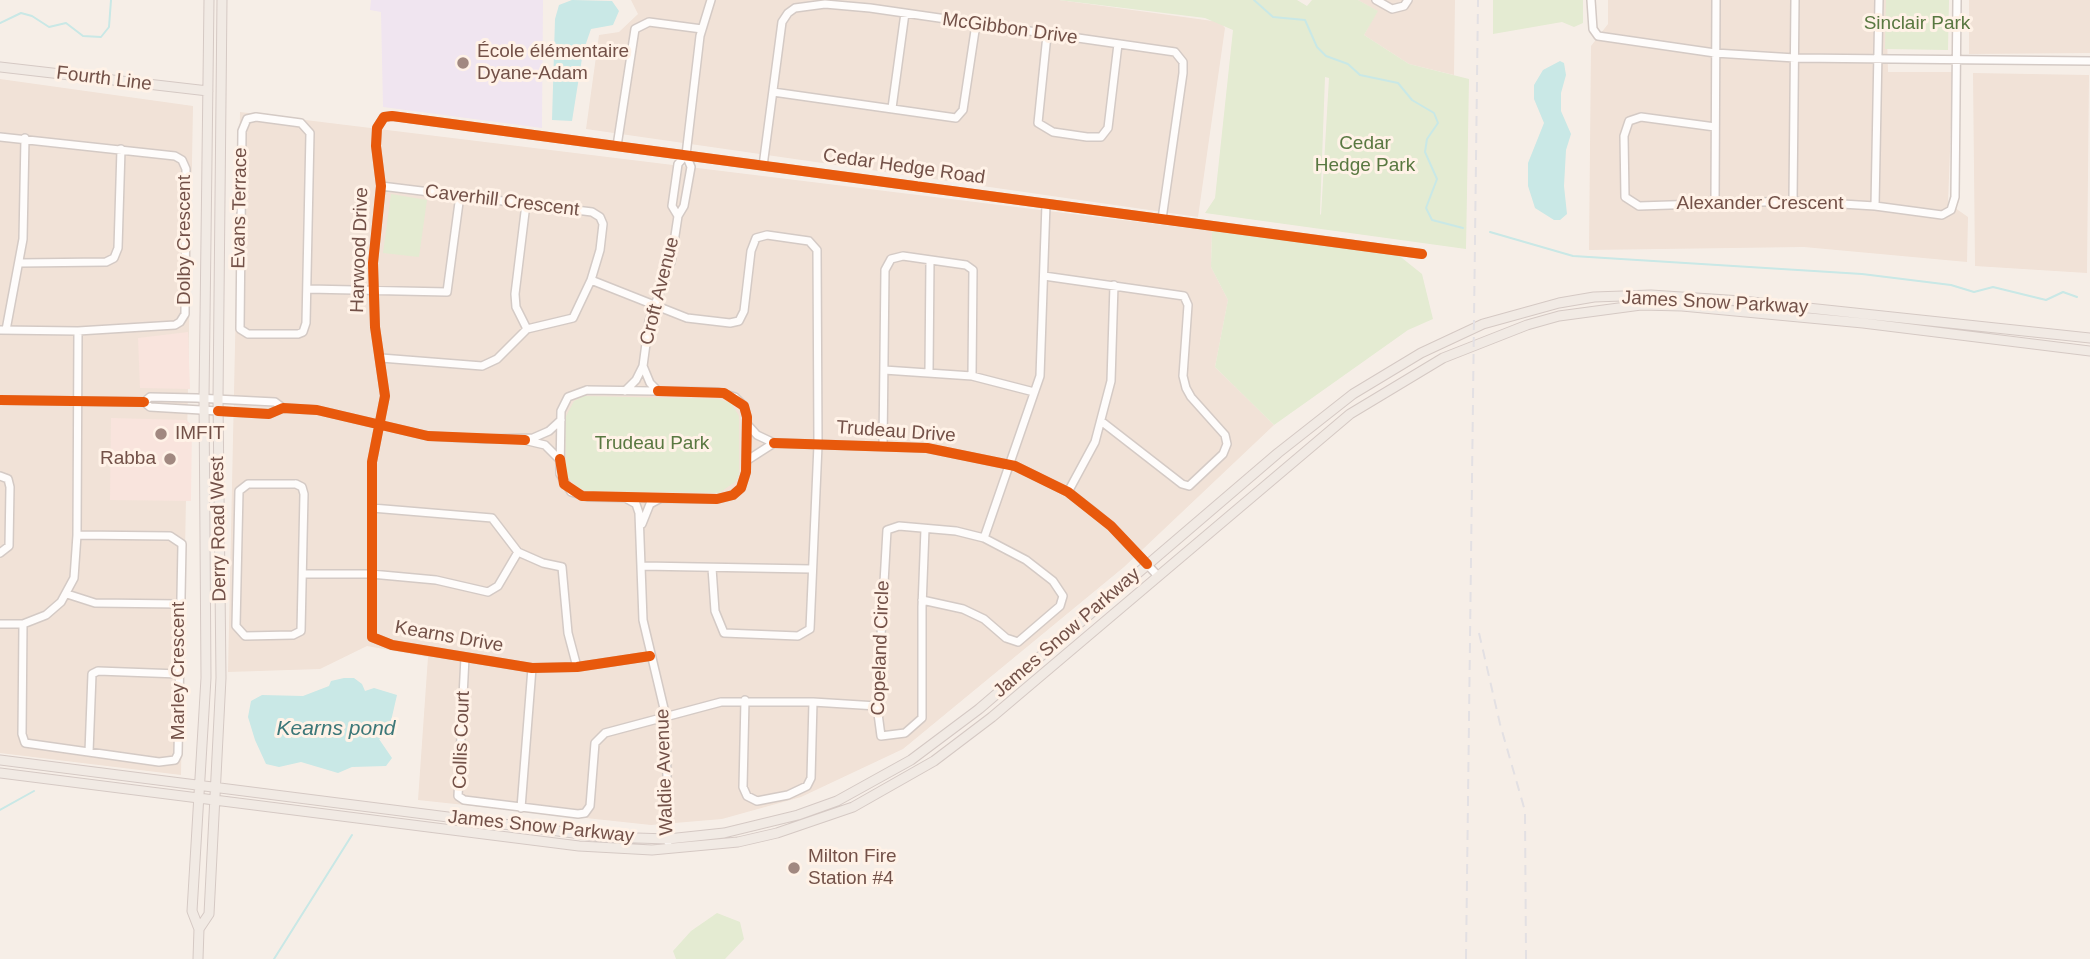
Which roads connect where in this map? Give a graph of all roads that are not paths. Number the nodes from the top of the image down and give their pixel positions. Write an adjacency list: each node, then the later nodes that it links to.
1 (209, 0): 22 (main road, Derry Road West)
2 (222, 0): 65 (main road, Derry Road West)
3 (711, 0): 13 (street)
4 (1376, 0): 5 (street)
5 (1408, 0)
6 (1591, 0): 16 (street)
7 (1716, 0): 16 (street)
8 (1795, 0): 17 (street)
9 (1879, 0): 18 (street)
10 (1957, 0): 19 (street)
11 (905, 13): 12 (street, McGibbon Drive); 23 (street, McGibbon Drive); 24 (street)
12 (976, 24): 14 (street, McGibbon Drive); 24 (street)
13 (702, 29): 29 (street); 31 (street)
14 (1047, 35): 15 (street, McGibbon Drive); 15 (street)
15 (1118, 44): 41 (street, McGibbon Drive)
16 (1715, 53): 17 (street); 26 (street)
17 (1795, 58): 18 (street); 35 (street)
18 (1877, 58): 19 (street); 39 (street)
19 (1957, 59): 20 (street); 39 (street, Alexander Crescent)
20 (2090, 61)
21 (0, 67): 22 (main road, Fourth Line)
22 (208, 92): 64 (main road, Derry Road West)
23 (773, 92): 24 (street); 32 (street, McGibbon Drive)
24 (892, 108)
25 (382, 119): 29 (street, Cedar Hedge Road); 33 (street, Harwood Drive)
26 (1714, 127): 36 (street); 36 (street, Alexander Crescent)
27 (0, 137): 28 (street, Dolby Crescent)
28 (25, 138): 30 (street, Dolby Crescent); 44 (street)
29 (617, 146): 31 (street, Cedar Hedge Road)
30 (121, 149): 44 (street); 53 (street, Dolby Crescent)
31 (686, 155): 32 (street, Cedar Hedge Road); 40 (street, Croft Avenue); 40 (street, Croft Avenue)
32 (763, 166): 38 (street, Cedar Hedge Road)
33 (381, 186): 34 (street, Caverhill Crescent); 49 (street, Harwood Drive)
34 (460, 195): 37 (street, Caverhill Crescent); 49 (street)
35 (1793, 201): 36 (street, Alexander Crescent); 39 (street, Alexander Crescent)
36 (1715, 203)
37 (526, 204): 46 (street, Caverhill Crescent); 51 (street)
38 (1046, 204): 41 (street, Cedar Hedge Road); 45 (street)
39 (1875, 206)
40 (678, 216): 50 (street, Croft Avenue)
41 (1162, 219): 42 (street, Cedar Hedge Road)
42 (1422, 254)
43 (930, 260): 58 (street); 59 (street); 60 (street)
44 (20, 263): 52 (street)
45 (1044, 276): 47 (street); 63 (street)
46 (591, 280): 50 (street); 51 (street, Caverhill Crescent)
47 (1114, 285): 73 (street); 73 (street)
48 (308, 289): 48 (street, Evans Terrace); 49 (street)
49 (373, 289): 56 (street, Harwood Drive)
50 (655, 304): 57 (street, Croft Avenue); 78 (street)
51 (527, 329): 56 (street)
52 (3, 330): 53 (street, Dolby Crescent)
53 (78, 331): 67 (street)
54 (2090, 338): 94 (main road, James Snow Parkway)
55 (2090, 351): 100 (main road, James Snow Parkway)
56 (381, 358): 75 (street, Harwood Drive)
57 (643, 366): 61 (street, Croft Avenue); 62 (street, Croft Avenue)
58 (884, 370): 59 (street); 79 (street)
59 (929, 372): 60 (street)
60 (972, 376): 63 (street)
61 (625, 391): 62 (street); 72 (street)
62 (658, 391): 74 (street)
63 (1034, 392): 82 (street)
64 (205, 398): 65 (street); 68 (street); 70 (main road, Derry Road West)
65 (218, 399): 69 (street); 71 (main road, Derry Road West)
66 (0, 400): 67 (street)
67 (77, 401): 68 (street); 90 (street)
68 (144, 402): 70 (street)
69 (283, 408): 71 (street); 75 (street)
70 (205, 410): 71 (street); 118 (main road, Derry Road West)
71 (218, 411): 119 (main road, Derry Road West)
72 (561, 420): 76 (street); 80 (street)
73 (1101, 421): 84 (street)
74 (747, 423): 77 (street); 81 (street)
75 (379, 424): 76 (street); 87 (street, Kearns Drive)
76 (525, 440): 80 (street)
77 (774, 443): 78 (street, Trudeau Drive); 81 (street)
78 (818, 445): 79 (street, Trudeau Drive); 97 (street)
79 (883, 447): 82 (street, Trudeau Drive)
80 (560, 459): 85 (street)
81 (746, 461): 86 (street)
82 (1009, 464): 84 (street, Trudeau Drive); 91 (street)
83 (0, 476): 93 (street)
84 (1068, 492): 94 (street, Trudeau Drive)
85 (623, 497): 86 (street); 88 (street, Waldie Avenue)
86 (661, 498): 88 (street)
87 (372, 508): 92 (street); 99 (street, Kearns Drive)
88 (641, 528): 95 (street, Waldie Avenue)
89 (925, 528): 91 (street, Copeland Circle); 102 (street, Copeland Circle); 113 (street, Copeland Circle)
90 (77, 535): 101 (street); 103 (street, Marley Crescent)
91 (984, 538): 102 (street, Copeland Circle)
92 (518, 552): 99 (street); 108 (street)
93 (0, 553)
94 (1147, 564): 100 (street, Trudeau Drive); 123 (main road, James Snow Parkway)
95 (642, 566): 96 (street); 106 (street, Waldie Avenue)
96 (712, 568): 97 (street); 97 (street)
97 (811, 569)
98 (303, 574): 98 (street); 99 (street)
99 (371, 574): 107 (street, Kearns Drive)
100 (1158, 576): 124 (main road, James Snow Parkway)
101 (67, 594): 103 (street); 105 (street)
102 (922, 600): 113 (street, Copeland Circle)
103 (179, 604): 110 (street, Marley Crescent)
104 (0, 624): 105 (street)
105 (23, 624): 115 (street, Marley Crescent)
106 (650, 656): 108 (street, Kearns Drive); 114 (street, Waldie Avenue)
107 (465, 657): 109 (street, Kearns Drive); 122 (street, Collis Court)
108 (577, 667): 109 (street, Kearns Drive)
109 (532, 668): 122 (street)
110 (179, 674): 115 (street); 115 (street, Marley Crescent)
111 (745, 700): 112 (street); 112 (street); 114 (street)
112 (813, 702): 113 (street)
113 (877, 706)
114 (666, 717): 122 (street, Collis Court); 123 (street, Waldie Avenue)
115 (89, 752)
116 (0, 760): 118 (main road, James Snow Parkway)
117 (0, 773): 120 (main road, James Snow Parkway)
118 (201, 786): 119 (main road, James Snow Parkway); 120 (main road, Derry Road West)
119 (216, 788): 121 (main road, Derry Road West); 123 (main road, James Snow Parkway)
120 (200, 801): 121 (main road, James Snow Parkway); 125 (main road, Derry Road West)
121 (216, 802): 124 (main road, James Snow Parkway); 125 (main road, Derry Road West)
122 (521, 807)
123 (668, 839): 124 (street, Waldie Avenue)
124 (668, 850)
125 (199, 929): 126 (main road, Derry Road West)
126 (198, 959)

